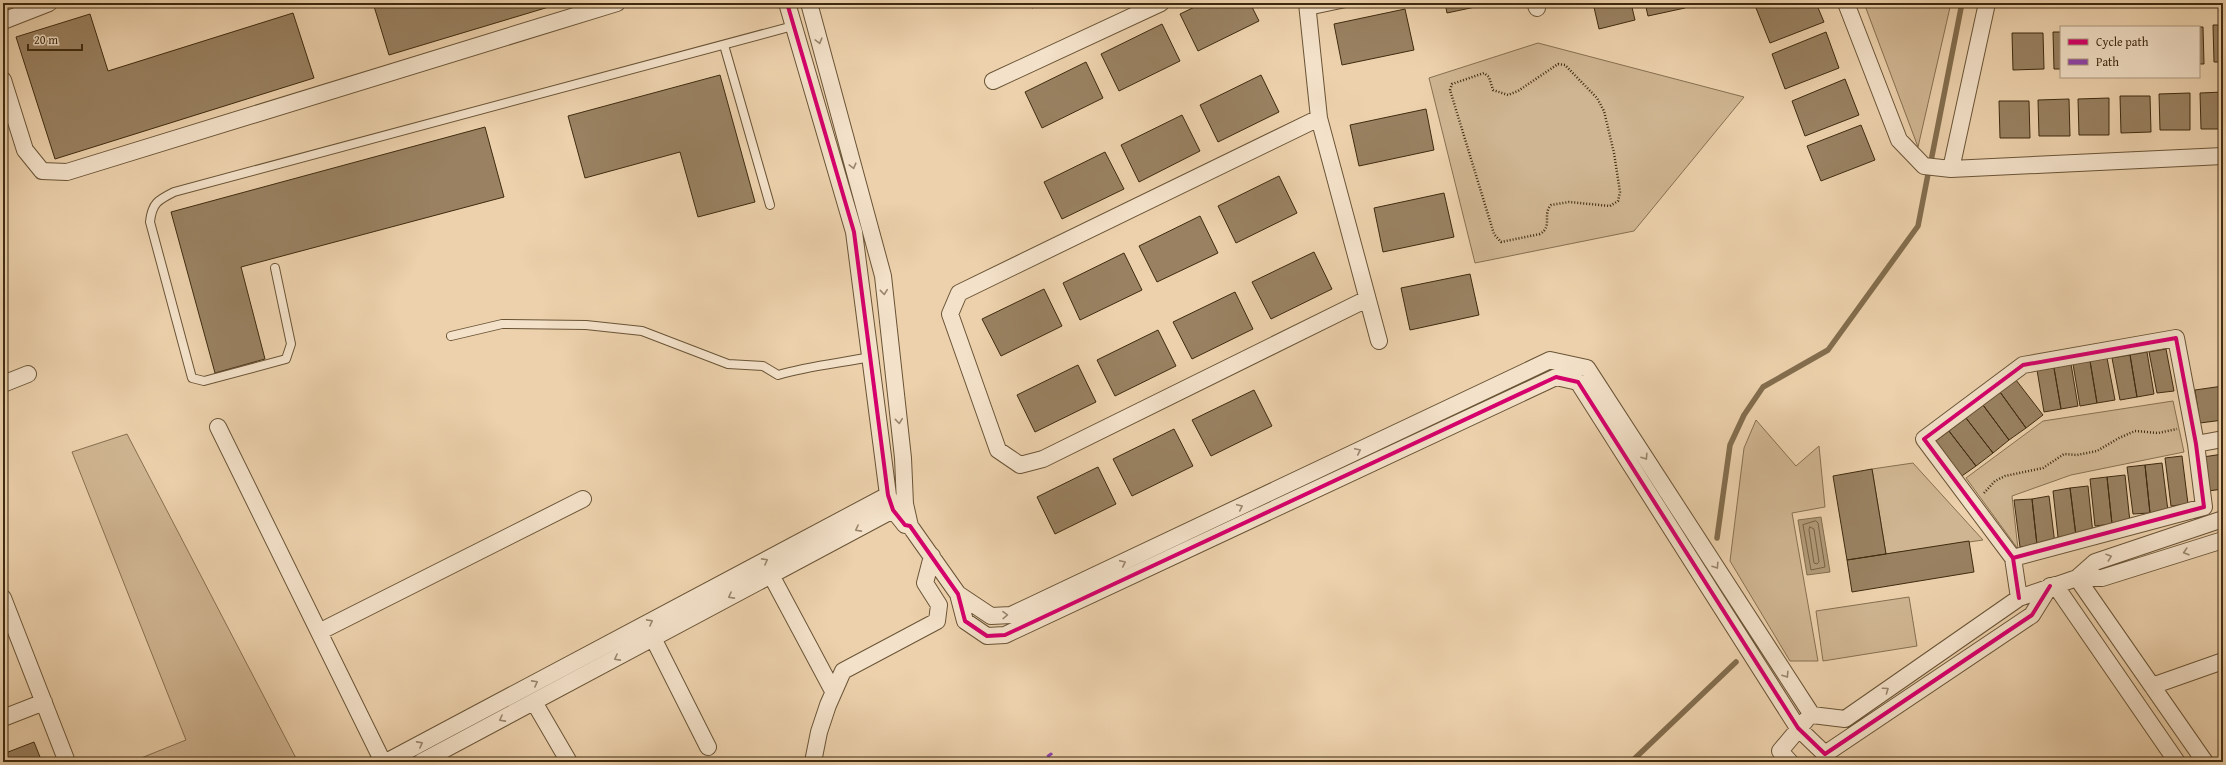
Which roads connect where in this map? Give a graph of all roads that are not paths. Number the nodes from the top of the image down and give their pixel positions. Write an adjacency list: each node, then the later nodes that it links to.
1 (49, 3): 10 (street)
2 (618, 3): 13 (street)
3 (787, 3): 11 (street)
4 (809, 3): 33 (street, one-way to 33)
5 (1161, 3): 14 (street)
6 (1345, 3): 9 (lane)
7 (1846, 3): 17 (street)
8 (1987, 3): 17 (street)
9 (1307, 7): 15 (street)
10 (3, 22)
11 (793, 26): 12 (lane); 23 (street)
12 (724, 45): 18 (lane); 19 (lane)
13 (3, 80)
14 (993, 81)
15 (1319, 118): 20 (street); 20 (street)
16 (2223, 156): 17 (street)
17 (1951, 169)
18 (770, 204)
19 (275, 268)
20 (1367, 299): 22 (street)
21 (451, 336): 23 (lane)
22 (1379, 341)
23 (871, 357): 29 (street)
24 (28, 374): 25 (street)
25 (3, 384)
26 (218, 427): 43 (street)
27 (2223, 439): 28 (street)
28 (2196, 444): 36 (street); 36 (street)
29 (888, 495): 31 (street); 55 (street, one-way to 29)
30 (583, 498): 43 (street)
31 (893, 510): 33 (street); 37 (street, one-way to 37)
32 (2223, 519): 38 (street, one-way to 32)
33 (910, 526): 35 (street)
34 (2223, 540): 38 (street, one-way to 38)
35 (932, 556): 40 (street); 47 (street)
36 (2012, 558): 42 (street)
37 (771, 575): 44 (street, one-way to 44); 47 (street)
38 (2077, 578): 39 (street); 46 (street)
39 (2052, 585): 42 (street); 52 (street); 60 (street)
40 (958, 594): 50 (street, one-way to 50); 52 (street)
41 (3, 598): 48 (street)
42 (2019, 598): 50 (street, one-way to 42)
43 (319, 632): 55 (street)
44 (653, 638): 49 (street, one-way to 49); 53 (street)
45 (2223, 661): 46 (street)
46 (2152, 686): 61 (street)
47 (833, 691): 58 (street)
48 (44, 702): 51 (street); 54 (street)
49 (534, 702): 56 (street, one-way to 56); 57 (street)
50 (1812, 715): 52 (street)
51 (3, 718)
52 (1798, 728): 59 (street)
53 (708, 747)
54 (67, 762)
55 (384, 762)
56 (421, 762)
57 (569, 762)
58 (813, 762)
59 (1790, 762)
60 (2177, 762)
61 (2205, 762)

